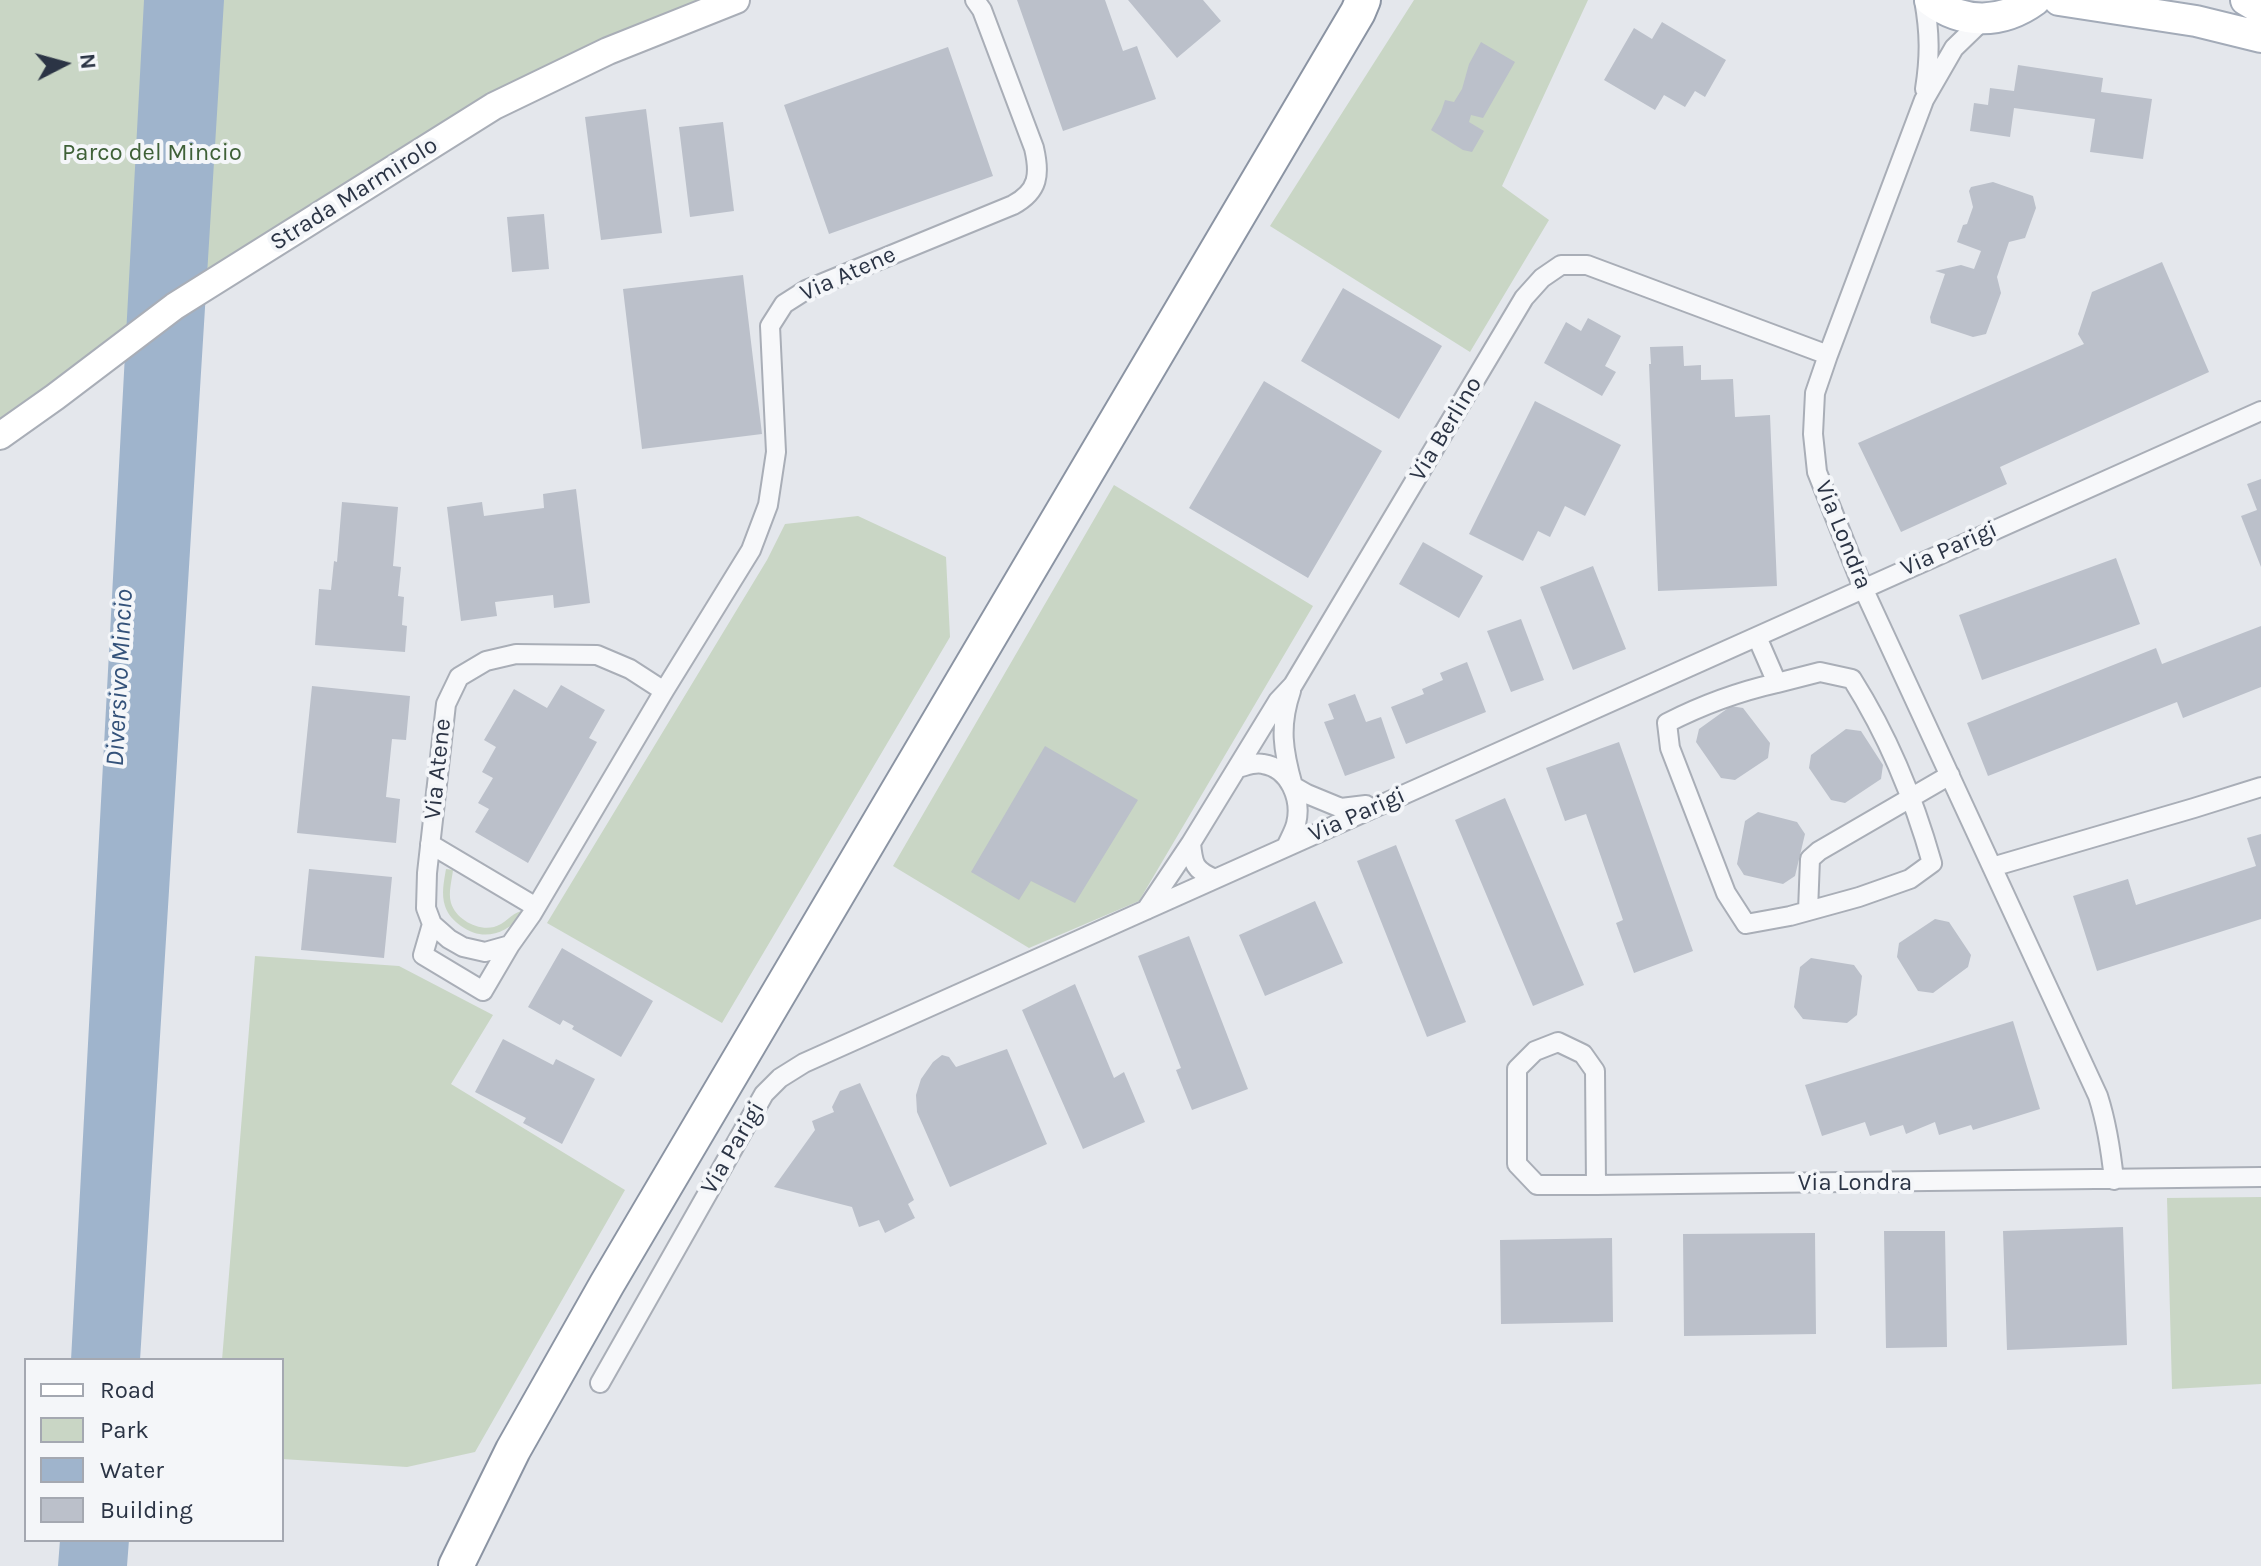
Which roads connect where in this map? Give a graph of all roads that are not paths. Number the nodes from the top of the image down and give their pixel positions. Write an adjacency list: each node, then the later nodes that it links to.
1 (736, 0): 15 (main road, Strada Marmirolo)
2 (1924, 0): 12 (street, Via Londra)
3 (1930, 0): 10 (main road)
4 (2035, 0): 10 (main road)
5 (2059, 0): 11 (main road)
6 (2246, 0): 9 (main road)
7 (980, 3): 20 (street, Via Atene)
8 (1364, 4): 41 (highway)
9 (2261, 9)
10 (1984, 19): 12 (street, Via Londra)
11 (2261, 37)
12 (1924, 100): 13 (street, Via Londra)
13 (1828, 355): 16 (street, Via Londra); 19 (street, Via Berlino)
14 (2261, 411): 16 (street, Via Parigi)
15 (0, 436)
16 (1863, 588): 17 (street, Via Parigi); 22 (street, Via Londra)
17 (1757, 637): 18 (street); 26 (street, Via Parigi)
18 (1777, 683): 25 (street); 34 (street)
19 (1293, 685): 21 (street, Via Berlino); 23 (street)
20 (664, 691): 28 (street, Via Atene); 32 (street, Via Atene)
21 (1238, 768): 23 (street); 27 (street, Via Berlino)
22 (1950, 775): 25 (street); 30 (street, Via Londra)
23 (1293, 786): 26 (street); 29 (street)
24 (2261, 787): 30 (street)
25 (1910, 796): 34 (street); 34 (street)
26 (1383, 803): 29 (street, Via Parigi)
27 (1191, 843): 31 (street); 33 (street, Via Berlino)
28 (430, 844): 32 (street, Via Atene); 35 (street, Via Atene)
29 (1286, 847): 31 (street, Via Parigi)
30 (1992, 867): 38 (street, Via Londra)
31 (1215, 879): 33 (street, Via Parigi)
32 (536, 907): 36 (street, Via Atene)
33 (1146, 911): 40 (street, Via Parigi)
34 (1808, 911)
35 (432, 924): 36 (street); 36 (street, Via Atene)
36 (510, 945)
37 (2261, 1177): 38 (street, Via Londra)
38 (2114, 1180): 39 (street, Via Londra)
39 (1596, 1185): 39 (street, Via Londra)
40 (600, 1383)
41 (456, 1566)

